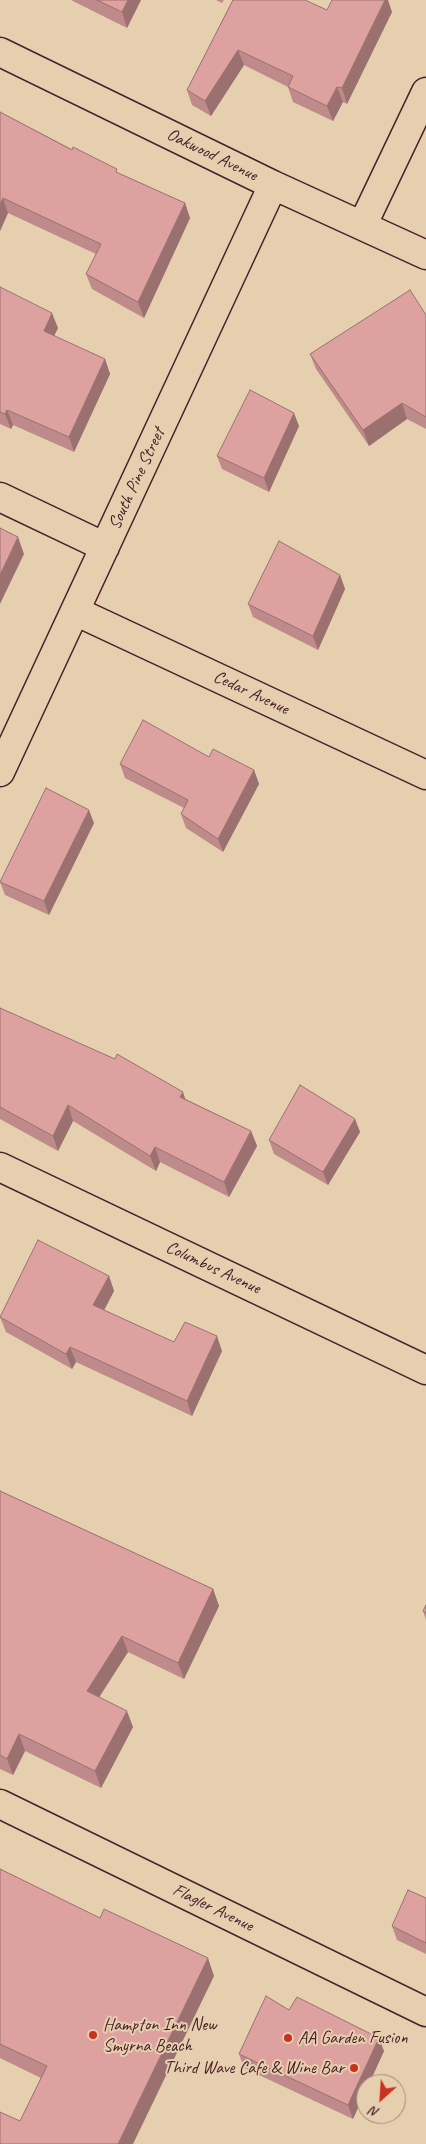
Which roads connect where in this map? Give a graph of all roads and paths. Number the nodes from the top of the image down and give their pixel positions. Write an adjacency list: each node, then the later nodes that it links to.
1 (0, 52): 3 (street, Oakwood Avenue)
2 (426, 92): 4 (street)
3 (273, 185): 4 (street, Oakwood Avenue); 7 (street, South Pine Street)
4 (362, 224): 5 (street, Oakwood Avenue)
5 (426, 255)
6 (0, 497): 7 (street)
7 (105, 547): 8 (street, South Pine Street)
8 (75, 610): 9 (street, South Pine Street); 10 (street, Cedar Avenue)
9 (0, 772)
10 (426, 775)
11 (0, 1167): 12 (street, Columbus Avenue)
12 (426, 1370)
13 (1, 1808): 14 (street, Flagler Avenue)
14 (426, 2012)

